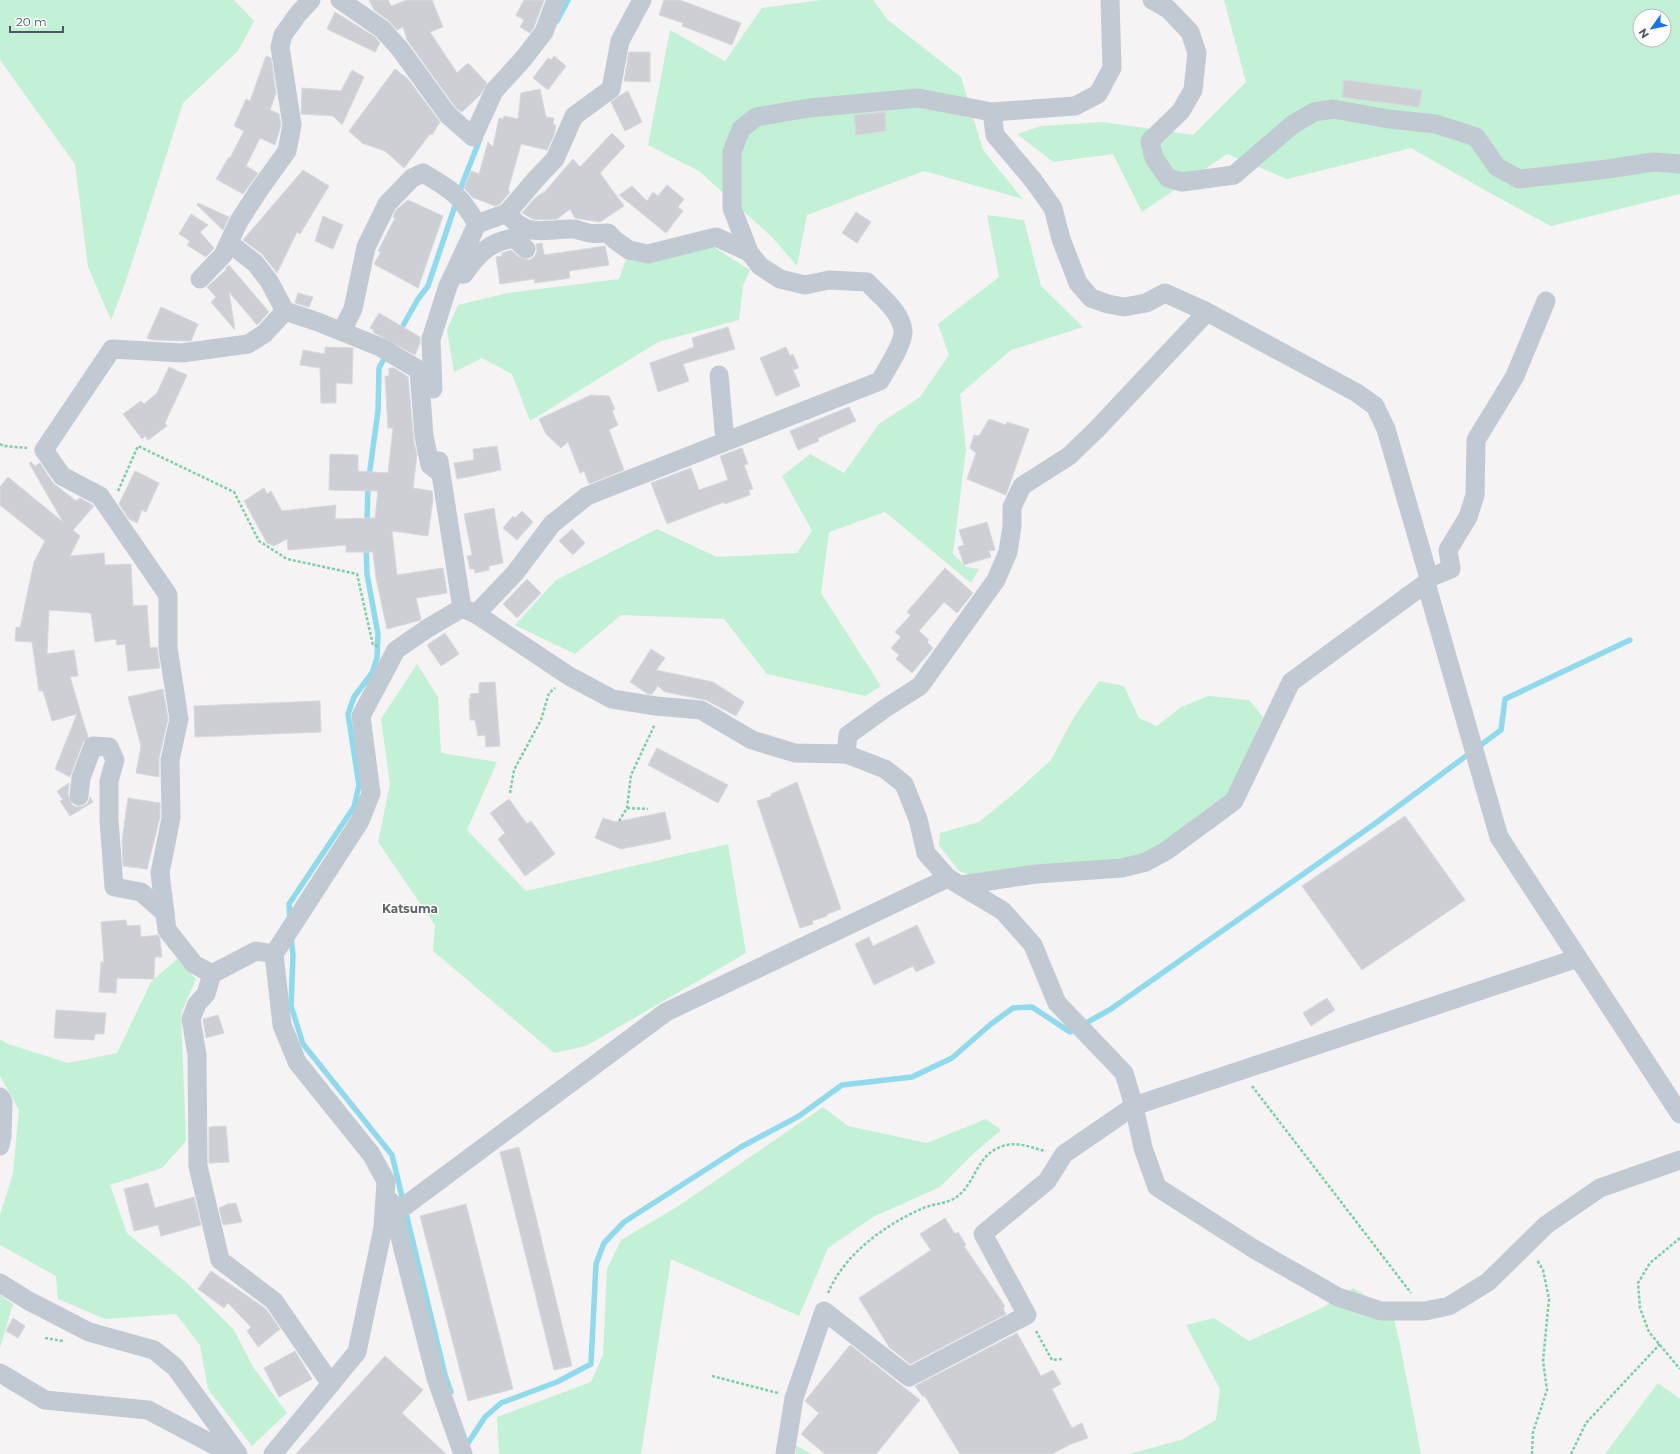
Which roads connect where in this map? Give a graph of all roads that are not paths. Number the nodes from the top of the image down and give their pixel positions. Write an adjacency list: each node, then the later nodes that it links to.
1 (311, 0): 11 (street)
2 (340, 0): 3 (street)
3 (556, 0)
4 (642, 0): 9 (street)
5 (1110, 0): 7 (street)
6 (1152, 0): 8 (street)
7 (992, 112): 13 (street); 18 (street)
8 (1680, 164)
9 (507, 213): 10 (street); 13 (street)
10 (477, 224): 14 (street); 19 (street)
11 (229, 243): 15 (street); 17 (street)
12 (526, 249): 14 (street)
13 (749, 252): 21 (street)
14 (454, 274): 22 (street)
15 (200, 279)
16 (1546, 301): 23 (street)
17 (285, 311): 19 (street); 28 (street)
18 (1207, 312): 23 (street); 25 (street)
19 (342, 331): 22 (street)
20 (719, 376): 21 (street)
21 (725, 441): 24 (street)
22 (440, 473): 24 (street)
23 (1428, 581): 27 (street); 30 (street)
24 (469, 611): 25 (street); 29 (street)
25 (846, 754): 27 (street)
26 (79, 796): 28 (street)
27 (955, 881): 33 (street); 38 (street)
28 (165, 913): 31 (street)
29 (274, 954): 31 (street); 37 (street)
30 (1578, 958): 33 (street); 34 (street)
31 (212, 974): 41 (street)
32 (0, 1097): 35 (street)
33 (1134, 1106): 36 (street); 46 (street)
34 (1680, 1114)
35 (0, 1146)
36 (1680, 1160)
37 (386, 1181): 38 (street); 41 (street)
38 (394, 1214): 45 (street)
39 (0, 1283): 43 (street)
40 (0, 1373): 42 (street)
41 (332, 1384): 44 (street)
42 (231, 1454)
43 (238, 1454)
44 (273, 1454)
45 (463, 1454)
46 (785, 1454)

